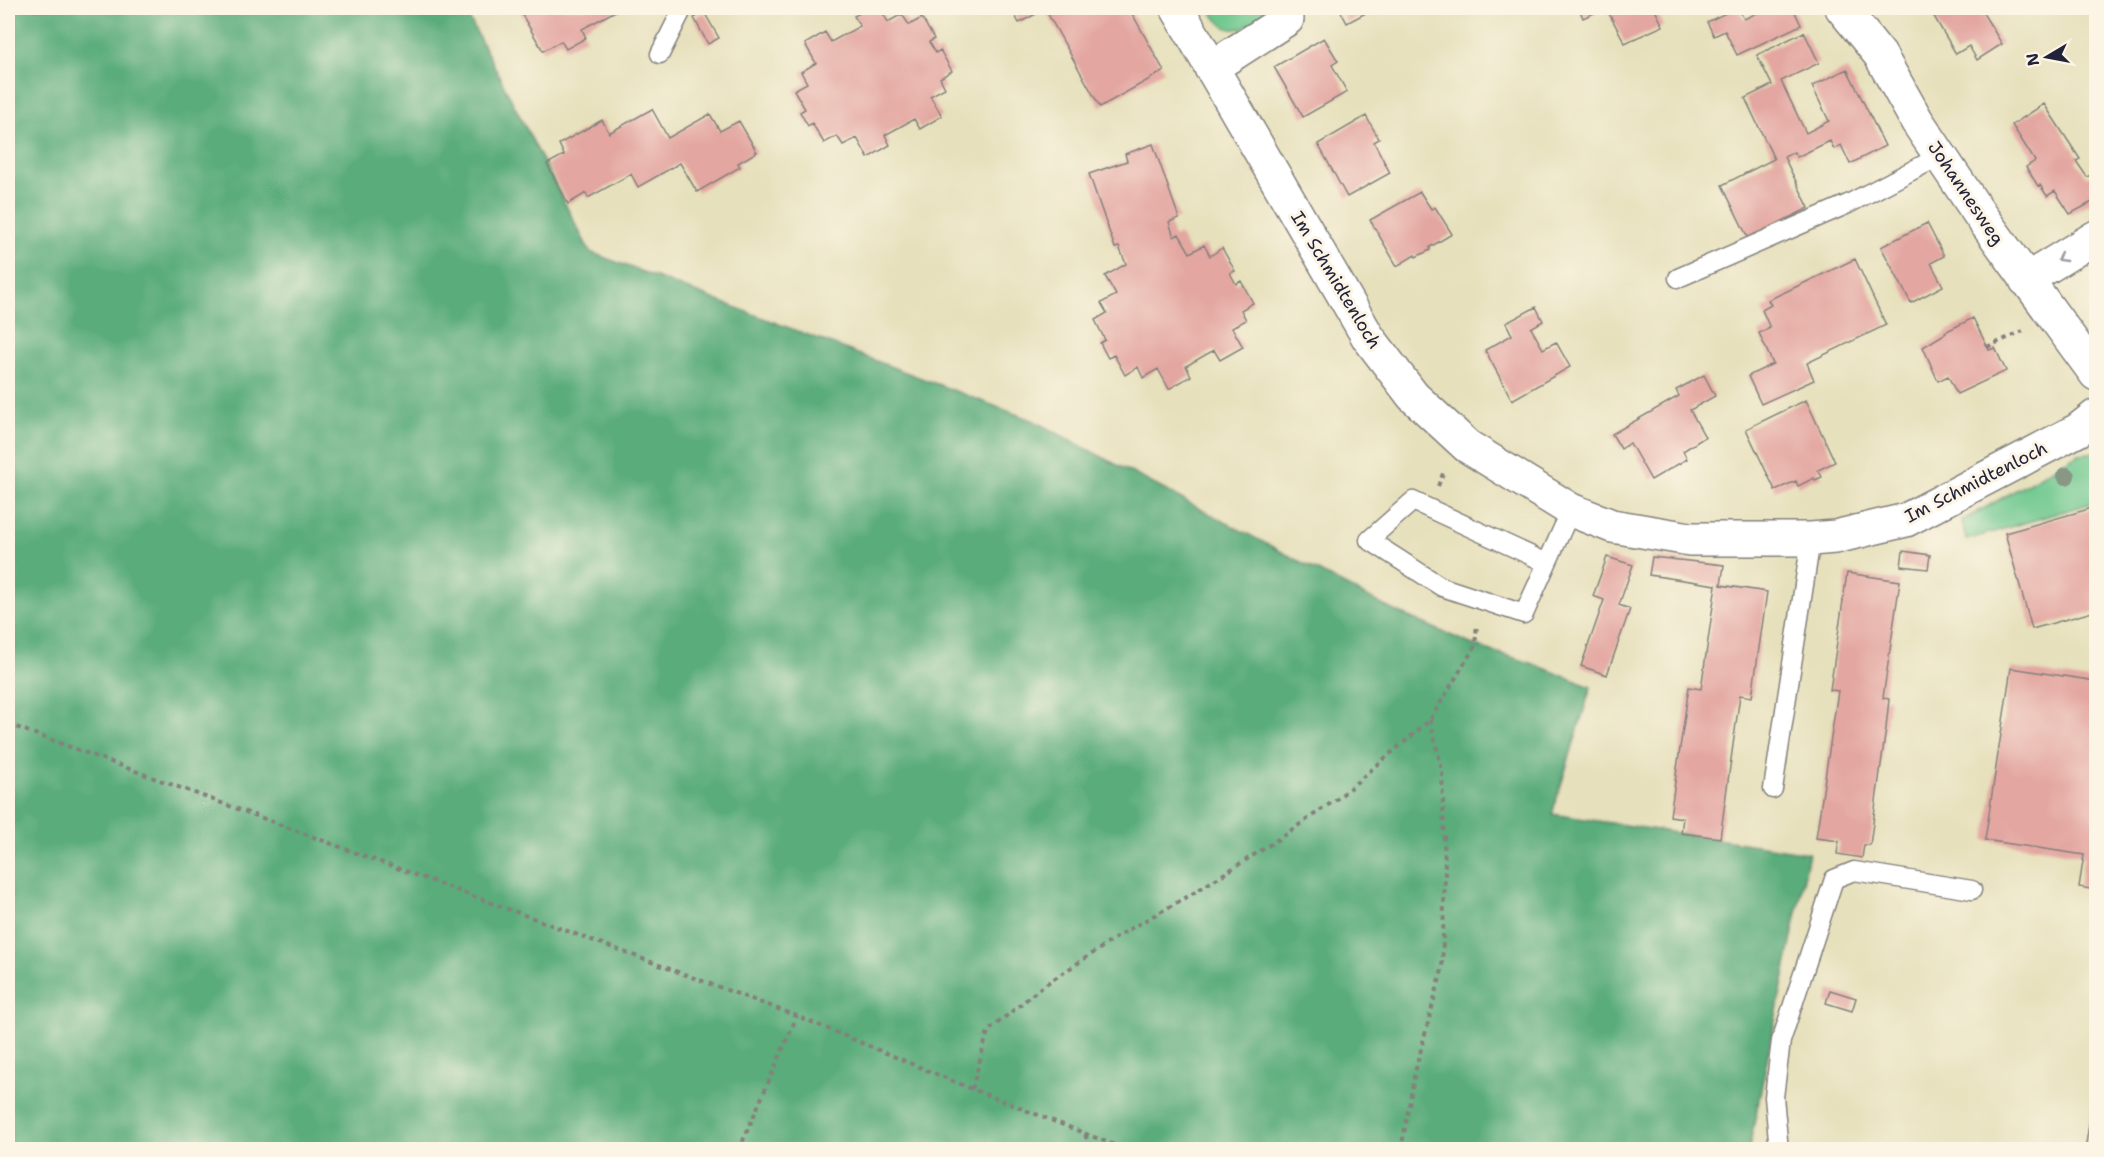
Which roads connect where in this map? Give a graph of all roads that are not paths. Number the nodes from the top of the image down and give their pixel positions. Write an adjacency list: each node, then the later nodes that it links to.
1 (683, 8): 5 (lane)
2 (1177, 8): 6 (street, Im Schmidtenloch)
3 (1281, 8): 6 (street)
4 (1842, 8): 7 (street, Johannesweg)
5 (660, 54)
6 (1210, 68): 13 (street, Im Schmidtenloch)
7 (1940, 156): 9 (lane); 10 (street, Johannesweg)
8 (2097, 237): 10 (street, one-way to 10)
9 (1678, 278)
10 (2026, 279): 11 (street, Johannesweg)
11 (2097, 374)
12 (2097, 416): 14 (street, Im Schmidtenloch)
13 (1571, 510): 14 (street, Im Schmidtenloch); 15 (lane)
14 (1811, 539): 16 (lane)
15 (1548, 563): 15 (lane)
16 (1773, 789)
17 (1972, 890): 18 (lane)
18 (1779, 1149)

